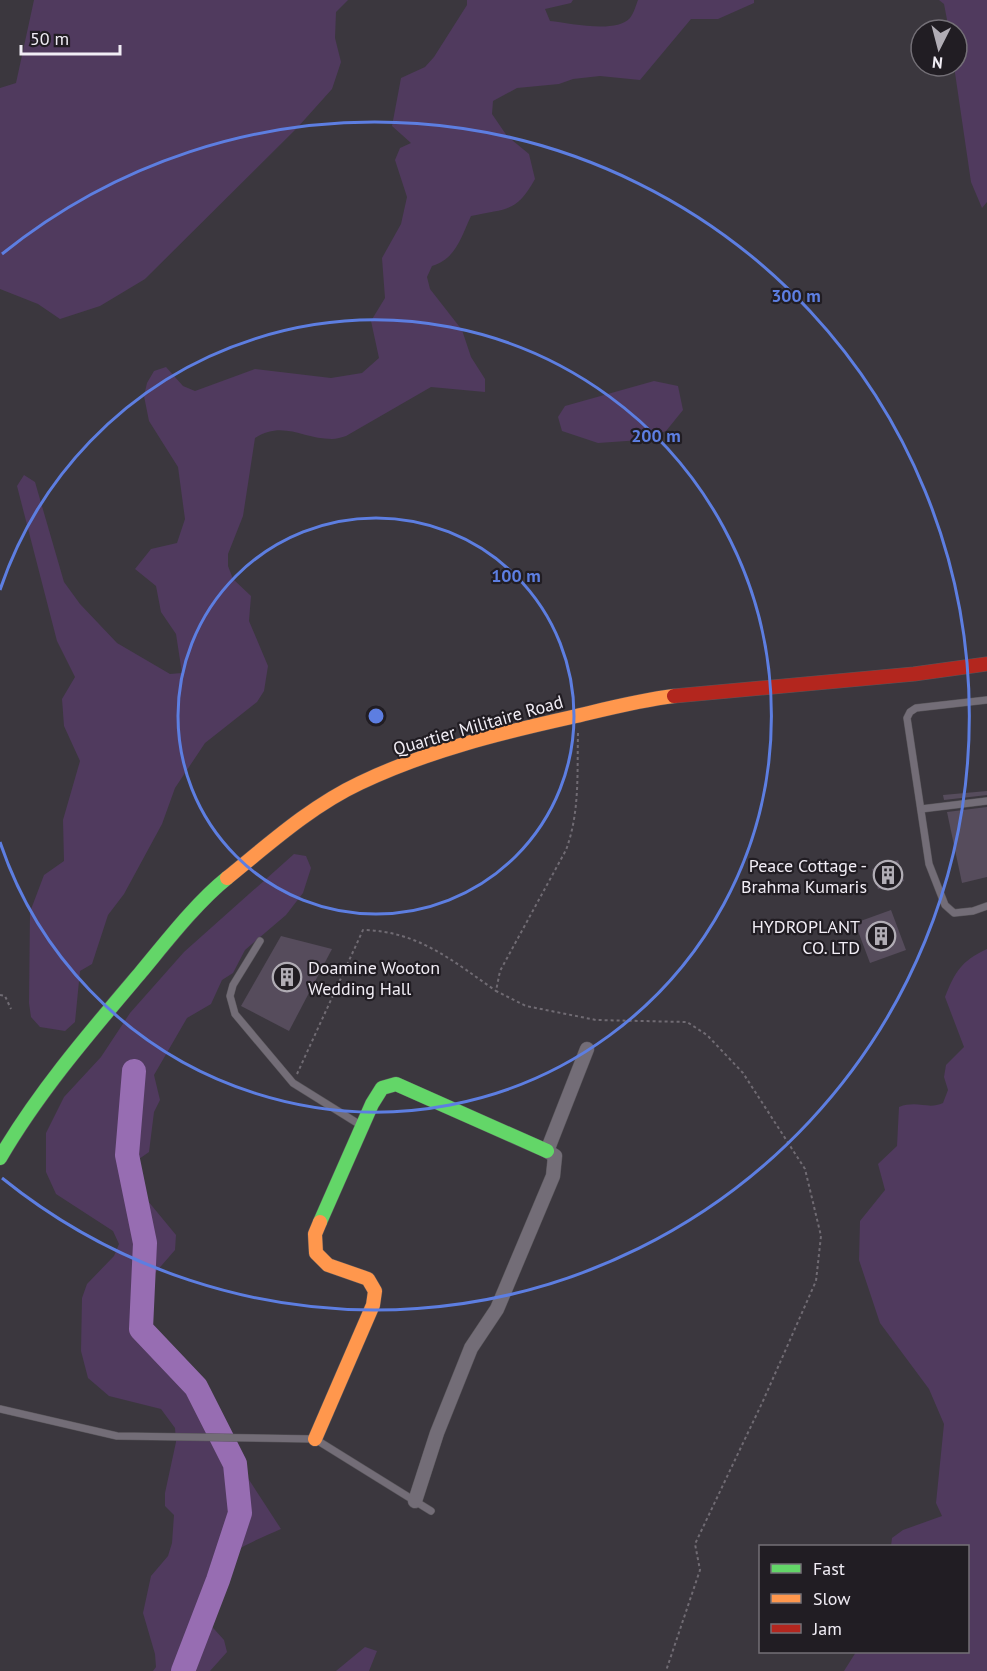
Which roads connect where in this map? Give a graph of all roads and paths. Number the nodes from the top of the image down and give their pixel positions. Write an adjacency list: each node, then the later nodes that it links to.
1 (987, 664): 3 (main road, Quartier Militaire Road)
2 (987, 700): 5 (lane)
3 (579, 715): 8 (path); 15 (main road, Quartier Militaire Road)
4 (987, 801): 5 (lane)
5 (921, 809): 6 (lane)
6 (987, 906)
7 (260, 941): 12 (lane)
8 (496, 991): 12 (path); 20 (path)
9 (0, 995): 10 (path)
10 (11, 1009)
11 (587, 1049): 14 (street)
12 (293, 1083): 13 (lane)
13 (362, 1126): 14 (main road); 17 (main road)
14 (547, 1152): 18 (street)
15 (0, 1158)
16 (0, 1409): 17 (lane)
17 (315, 1439): 18 (lane)
18 (415, 1501): 19 (lane)
19 (431, 1511)
20 (666, 1671)

